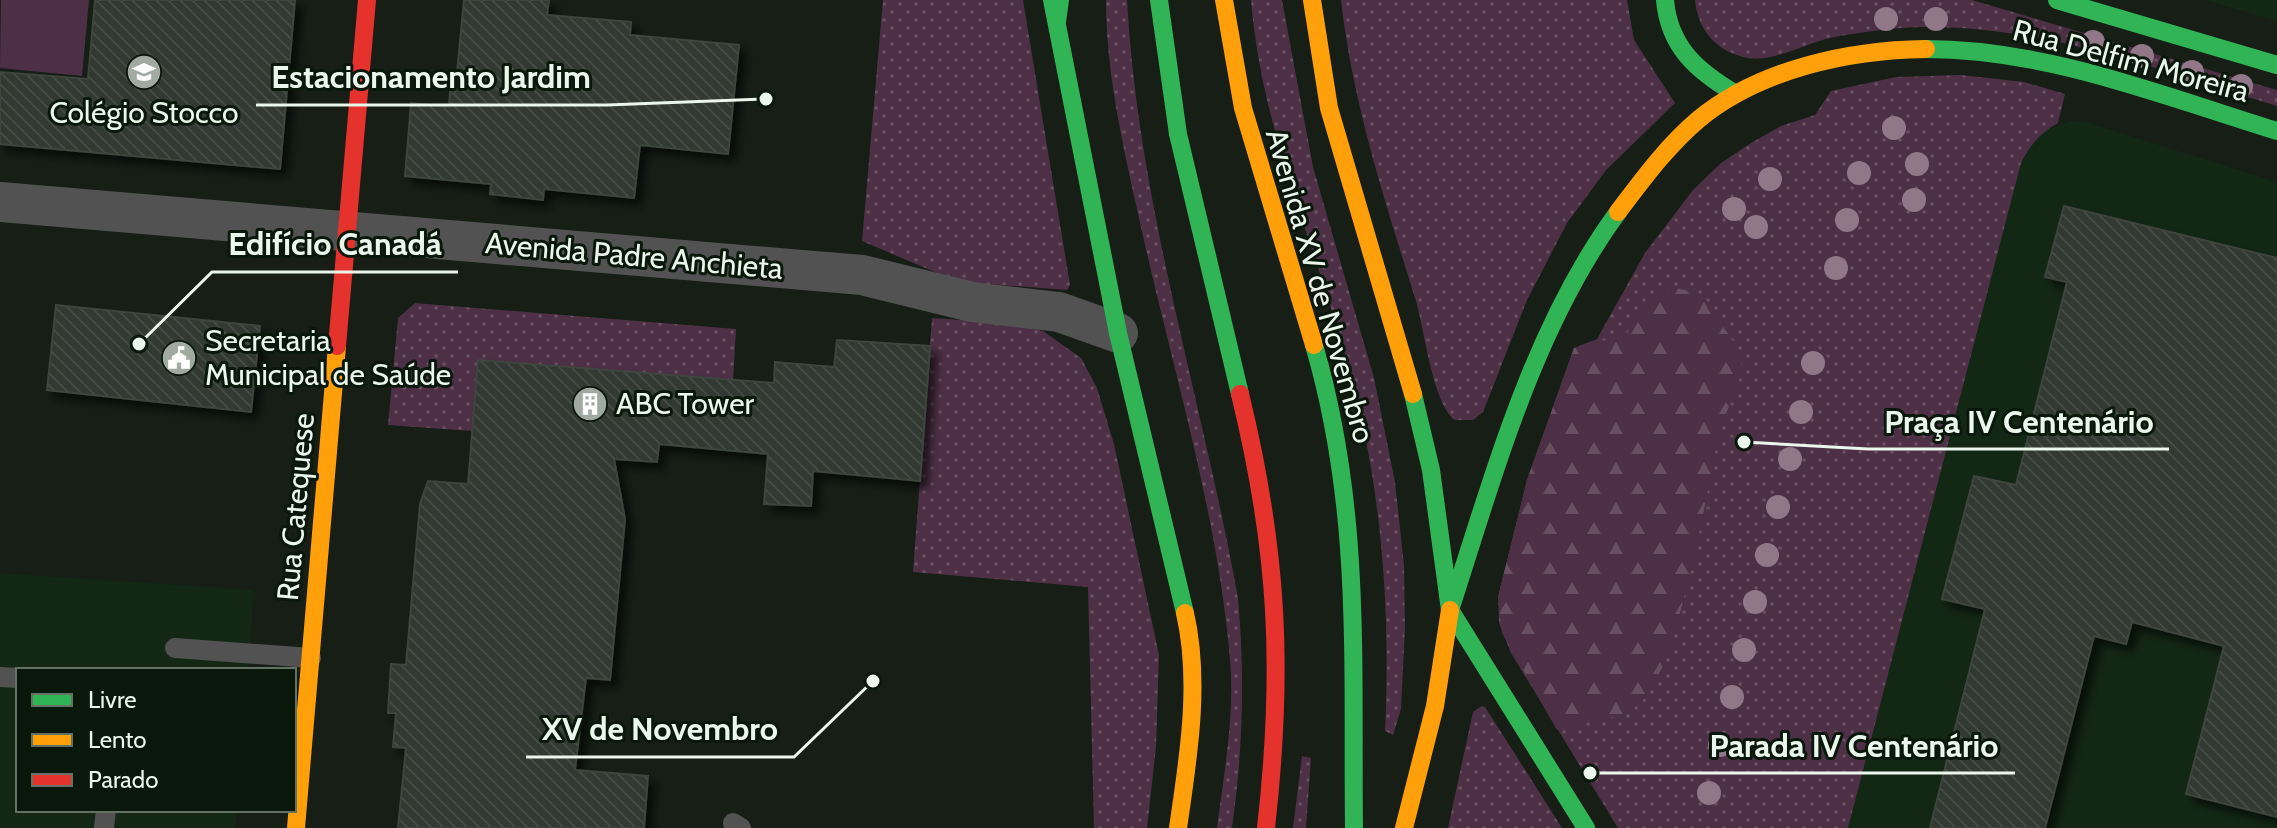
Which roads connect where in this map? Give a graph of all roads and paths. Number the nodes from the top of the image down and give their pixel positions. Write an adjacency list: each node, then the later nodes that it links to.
1 (367, 0): 14 (main road, Rua Catequese)
2 (1052, 0): 9 (main road)
3 (1060, 0): 9 (main road)
4 (1159, 0): 21 (main road)
5 (1224, 0): 22 (main road, Avenida XV de Novembro)
6 (1312, 0): 16 (main road, Avenida XV de Novembro)
7 (1665, 0): 11 (main road)
8 (2057, 0): 10 (main road, Rua Delfim Moreira)
9 (1057, 22): 15 (main road)
10 (2277, 65)
11 (1736, 94): 12 (main road, Rua Delfim Moreira); 16 (main road, Rua Delfim Moreira)
12 (2277, 131)
13 (0, 202): 14 (street, Avenida Padre Anchieta)
14 (347, 232): 15 (street, Avenida Padre Anchieta); 18 (main road, Rua Catequese)
15 (1118, 333): 20 (main road)
16 (1450, 610): 23 (main road); 24 (main road)
17 (175, 648): 18 (lane)
18 (311, 658): 19 (main road, Rua Catequese)
19 (296, 828)
20 (1178, 828)
21 (1266, 828)
22 (1354, 828)
23 (1404, 828)
24 (1586, 828)

